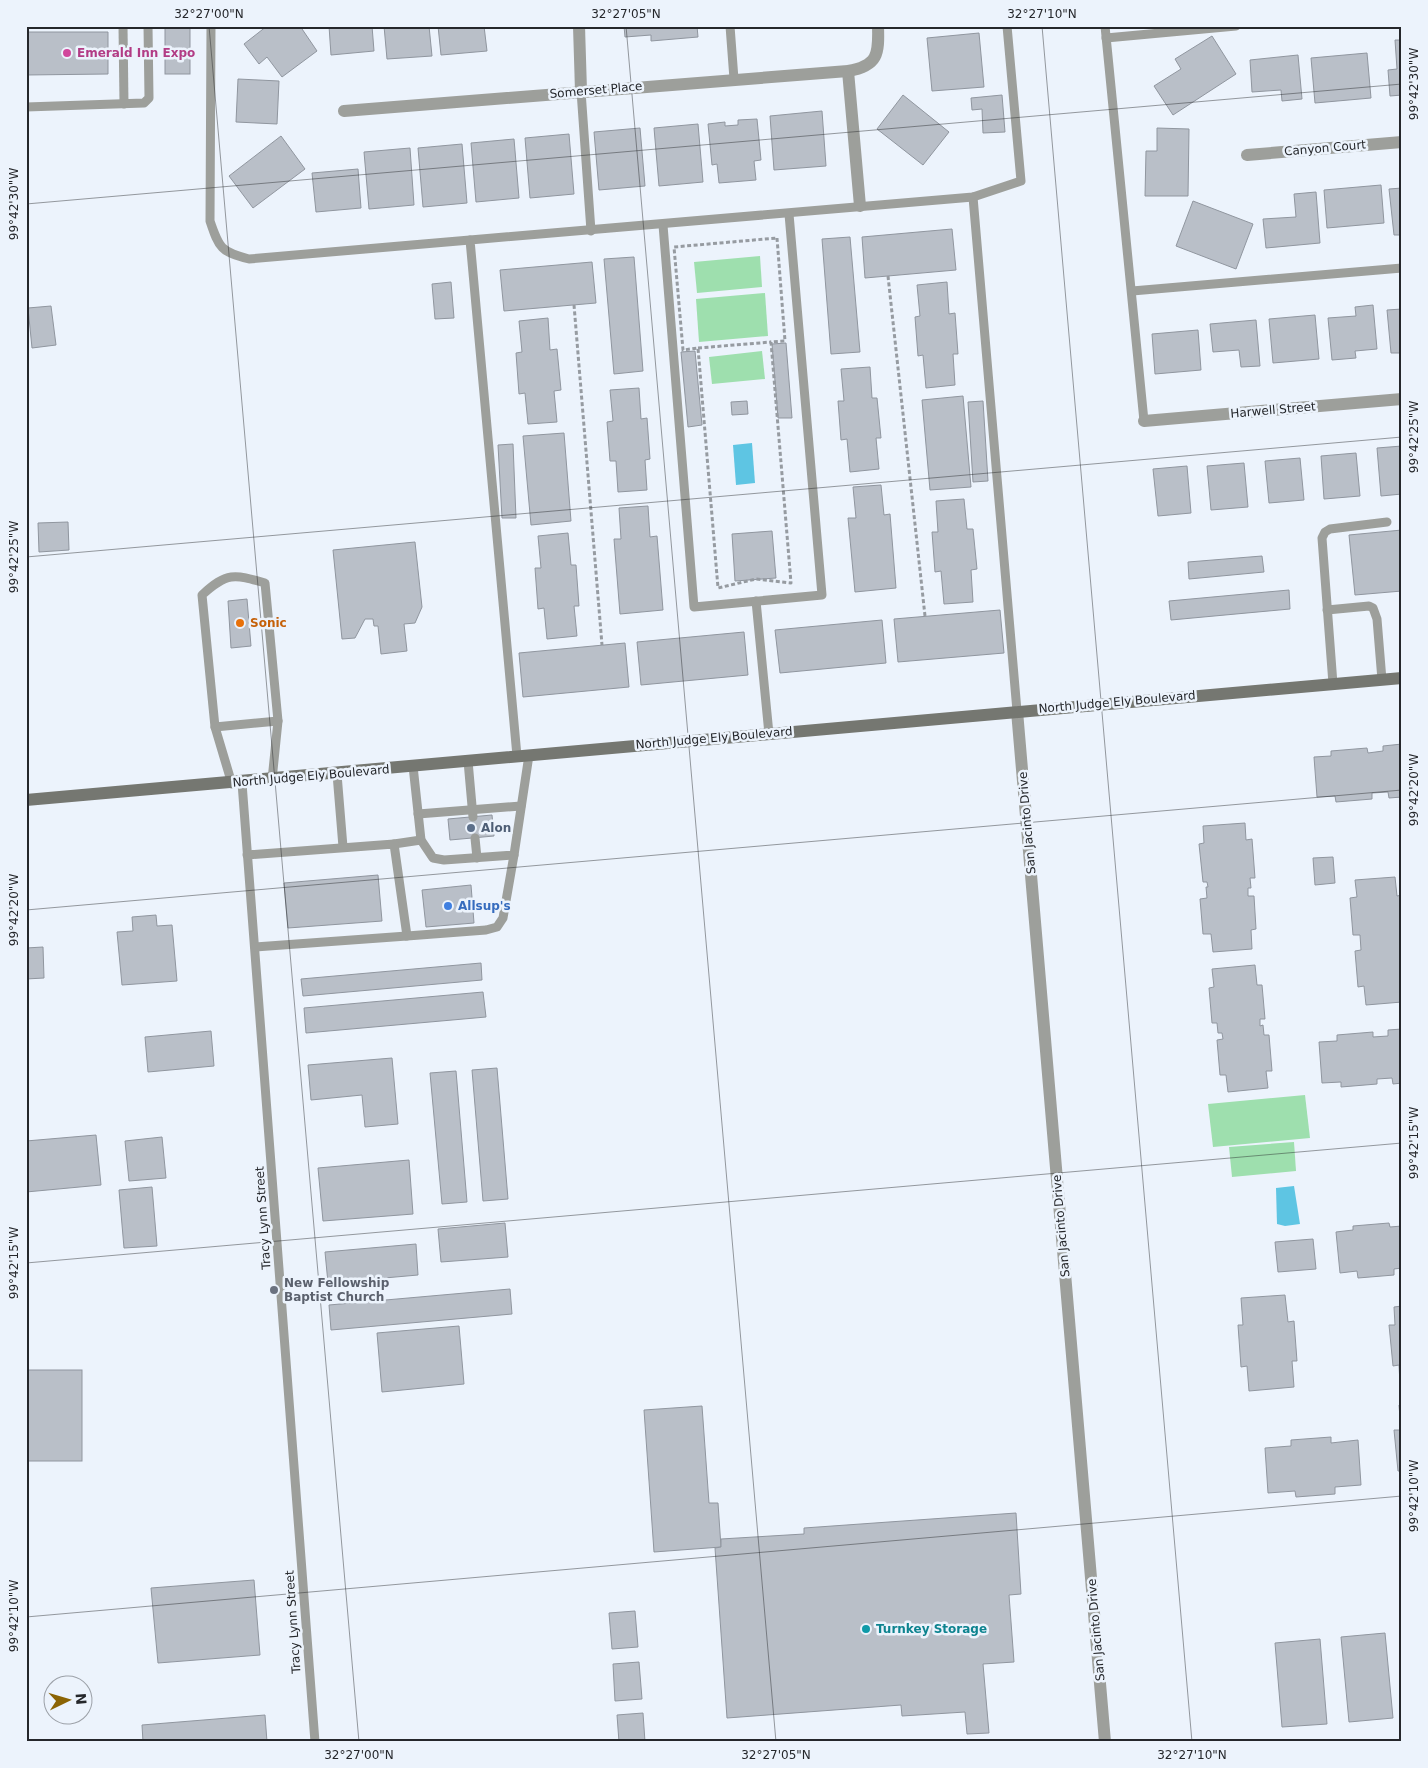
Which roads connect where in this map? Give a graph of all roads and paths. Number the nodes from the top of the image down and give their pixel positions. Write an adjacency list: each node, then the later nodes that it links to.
1 (123, 26): 14 (lane)
2 (148, 26): 14 (lane)
3 (210, 26): 24 (lane)
4 (579, 26): 13 (street)
5 (730, 26): 12 (lane)
6 (878, 26): 11 (street, Somerset Place)
7 (1007, 26): 19 (lane)
8 (1105, 26): 10 (lane)
9 (1236, 26): 10 (lane)
10 (1106, 38): 27 (lane)
11 (848, 71): 12 (street, Somerset Place); 20 (street)
12 (734, 79): 13 (street, Somerset Place)
13 (581, 91): 16 (street, Somerset Place); 23 (lane)
14 (124, 104): 15 (lane)
15 (26, 107)
16 (344, 111)
17 (1402, 142): 18 (street, Canyon Court)
18 (1247, 155)
19 (974, 196): 20 (lane); 41 (lane)
20 (860, 206): 21 (lane)
21 (789, 214): 22 (lane); 34 (lane)
22 (663, 225): 23 (lane); 34 (lane)
23 (591, 230): 24 (lane)
24 (470, 240): 45 (lane)
25 (1402, 268): 27 (lane)
26 (888, 276): 36 (path)
27 (1132, 291): 32 (lane)
28 (574, 305): 37 (path)
29 (771, 342): 30 (path); 30 (path); 30 (path)
30 (698, 348)
31 (1402, 399): 32 (street, Harwell Street)
32 (1144, 421)
33 (1386, 522): 35 (lane)
34 (756, 602): 44 (lane)
35 (1327, 610): 39 (lane); 40 (lane)
36 (925, 616)
37 (602, 645)
38 (1402, 678): 39 (main road, North Judge Ely Boulevard)
39 (1382, 680): 40 (main road, North Judge Ely Boulevard)
40 (1333, 684): 41 (main road, North Judge Ely Boulevard)
41 (1017, 711): 44 (main road, North Judge Ely Boulevard); 65 (street, San Jacinto Drive)
42 (278, 721): 43 (lane); 43 (lane, Tracy Lynn Street); 49 (lane)
43 (215, 727): 50 (lane, Tracy Lynn Street)
44 (769, 734): 45 (main road, North Judge Ely Boulevard)
45 (523, 756): 46 (main road, North Judge Ely Boulevard); 52 (lane)
46 (468, 761): 47 (main road, North Judge Ely Boulevard); 53 (lane)
47 (414, 766): 48 (main road, North Judge Ely Boulevard); 54 (lane)
48 (337, 774): 49 (main road, North Judge Ely Boulevard); 58 (lane)
49 (272, 780): 50 (main road, North Judge Ely Boulevard)
50 (237, 783): 51 (main road, North Judge Ely Boulevard); 59 (lane, Tracy Lynn Street)
51 (26, 800)
52 (521, 806): 53 (lane); 60 (lane)
53 (473, 813): 54 (lane)
54 (418, 814): 56 (lane)
55 (475, 838): 61 (lane)
56 (420, 840): 57 (lane); 61 (lane)
57 (394, 844): 58 (lane); 62 (lane)
58 (343, 847): 59 (lane)
59 (247, 855): 63 (lane, Tracy Lynn Street)
60 (514, 855): 61 (lane); 62 (lane)
61 (477, 858)
62 (407, 936): 63 (lane)
63 (254, 947): 64 (lane, Tracy Lynn Street)
64 (315, 1742)
65 (1105, 1742)

